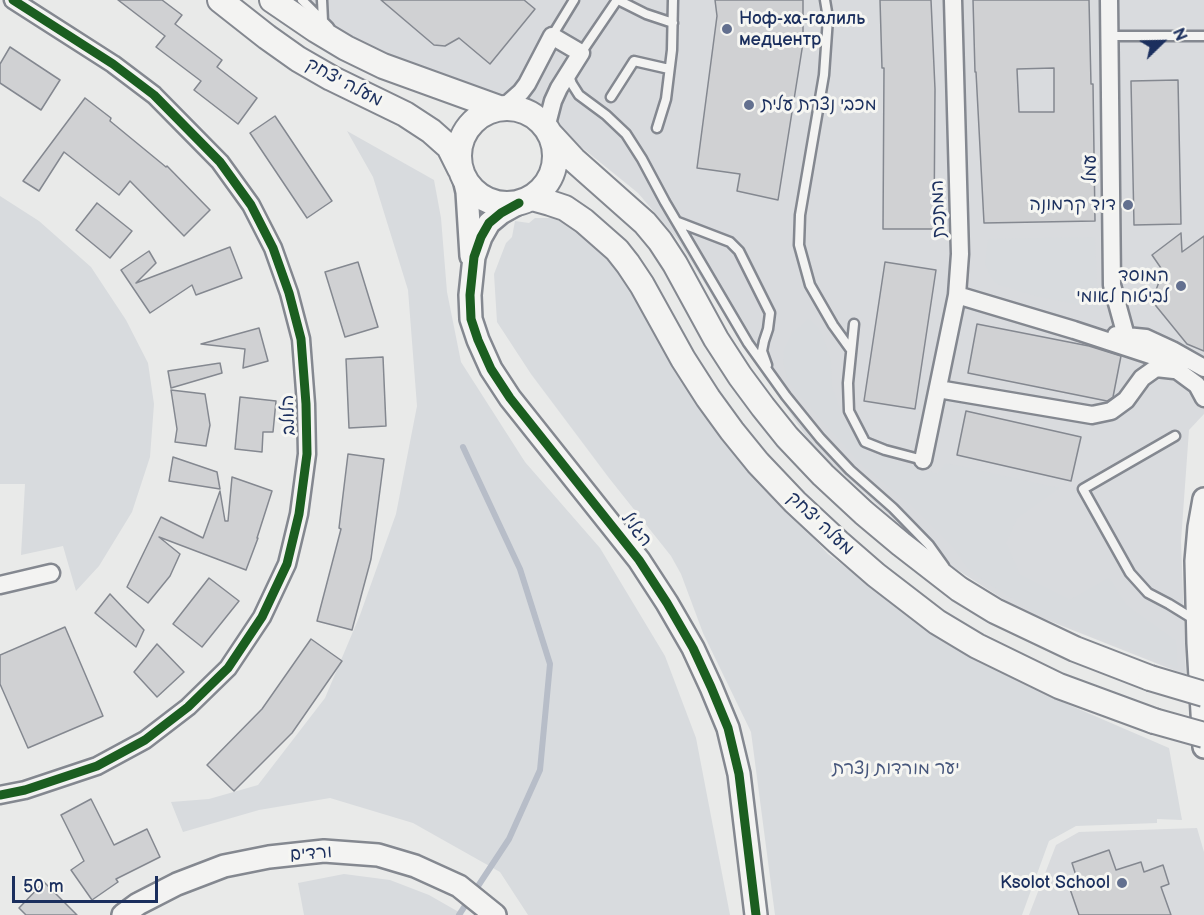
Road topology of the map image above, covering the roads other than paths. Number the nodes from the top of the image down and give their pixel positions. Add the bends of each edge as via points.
1 (13, 0) edge
2 (220, 0) edge
3 (272, 0) edge
4 (302, 0) edge
5 (321, 0) edge
6 (574, 0) edge
7 (617, 0) edge
8 (673, 0) edge
9 (825, 0) edge
10 (953, 0) edge
11 (1109, 0) edge
12 (323, 21) junction
13 (673, 23) junction
14 (552, 36) junction
15 (1108, 36) junction
16 (1204, 36) edge
17 (346, 48) junction
18 (581, 53) junction
19 (669, 69) junction
20 (568, 73) junction
21 (611, 96) dead end
22 (501, 108) junction
23 (657, 128) dead end
24 (548, 131) junction
25 (462, 175) junction
26 (525, 201) junction
27 (678, 222) junction
28 (472, 278) junction
29 (957, 295) junction
30 (854, 324) dead end
31 (1074, 330) junction
32 (1126, 336) junction
33 (851, 350) junction
34 (1204, 368) edge
35 (768, 371) junction
36 (1178, 371) junction
37 (938, 389) junction
38 (1204, 398) edge
39 (1175, 436) dead end
40 (923, 460) joint
41 (1204, 498) edge
42 (51, 573) dead end
43 (0, 585) edge
44 (959, 589) junction
45 (1201, 623) edge
46 (1204, 654) edge
47 (1202, 688) edge
48 (1204, 735) edge
49 (1204, 747) edge
50 (0, 795) edge
51 (123, 915) edge
52 (495, 915) edge
53 (756, 915) edge

1 - 50 street, הלולב via 114,64 154,95 220,162 251,205 273,248 301,339 307,454 287,564 262,617 228,668 188,708 145,740 96,766
2 - 25 main road, מעלה יצחק via 298,59 431,131 449,147
3 - 17 main road, מעלה יצחק
4 - 12 lane
5 - 12 lane
6 - 14 lane
7 - 13 lane
7 - 18 lane
8 - 13 lane
9 - 33 lane via 828,18 824,75 800,216 799,245 810,285
10 - 29 street, המתכת via 960,254
11 - 15 street, עמל
12 - 17 lane
13 - 19 lane
14 - 18 street
14 - 22 street via 527,84
15 - 16 lane
15 - 32 street, עמל via 1112,285
17 - 22 main road, מעלה יצחק via 383,66
18 - 20 street
19 - 21 lane via 634,61
19 - 23 lane via 666,99
20 - 24 street via 553,101
20 - 27 lane via 579,95 626,134
22 - 24 main road via 526,112
22 - 25 main road via 486,112 467,128 458,155
24 - 26 main road via 555,151 554,167 540,192
24 - 44 main road via 660,241 716,339 787,437 864,513
25 - 26 main road via 473,191 488,201 502,205
25 - 28 street, הגליל via 467,192
26 - 28 street, הגליל via 489,223 474,257
26 - 48 main road, מעלה יצחק, bridge via 550,202 565,208 616,250 642,285 683,359 732,431 795,502 876,575 977,646 1059,686
27 - 35 lane
27 - 35 lane via 730,242 739,251 770,313 762,351
28 - 53 street, הגליל via 471,319 491,369 639,560 693,648 711,687 728,728 739,774
29 - 31 street
29 - 37 street, המתכת
30 - 33 lane
31 - 32 street
31 - 36 street via 1153,356
32 - 34 street via 1146,338
33 - 40 lane via 849,411 865,442
35 - 44 lane via 820,438 929,545
36 - 37 street via 1155,368 1126,400 1111,411 1092,415
36 - 38 street via 1197,385
37 - 40 street, המתכת
39 - 45 lane via 1083,489 1130,573 1142,587
41 - 45 street via 1196,561
42 - 43 street
44 - 47 main road, bridge via 995,611 1075,649 1150,678
45 - 47 street
46 - 47 street
47 - 49 street
51 - 52 street, ורדים via 177,884 224,866 324,851 378,855 415,866 459,886

